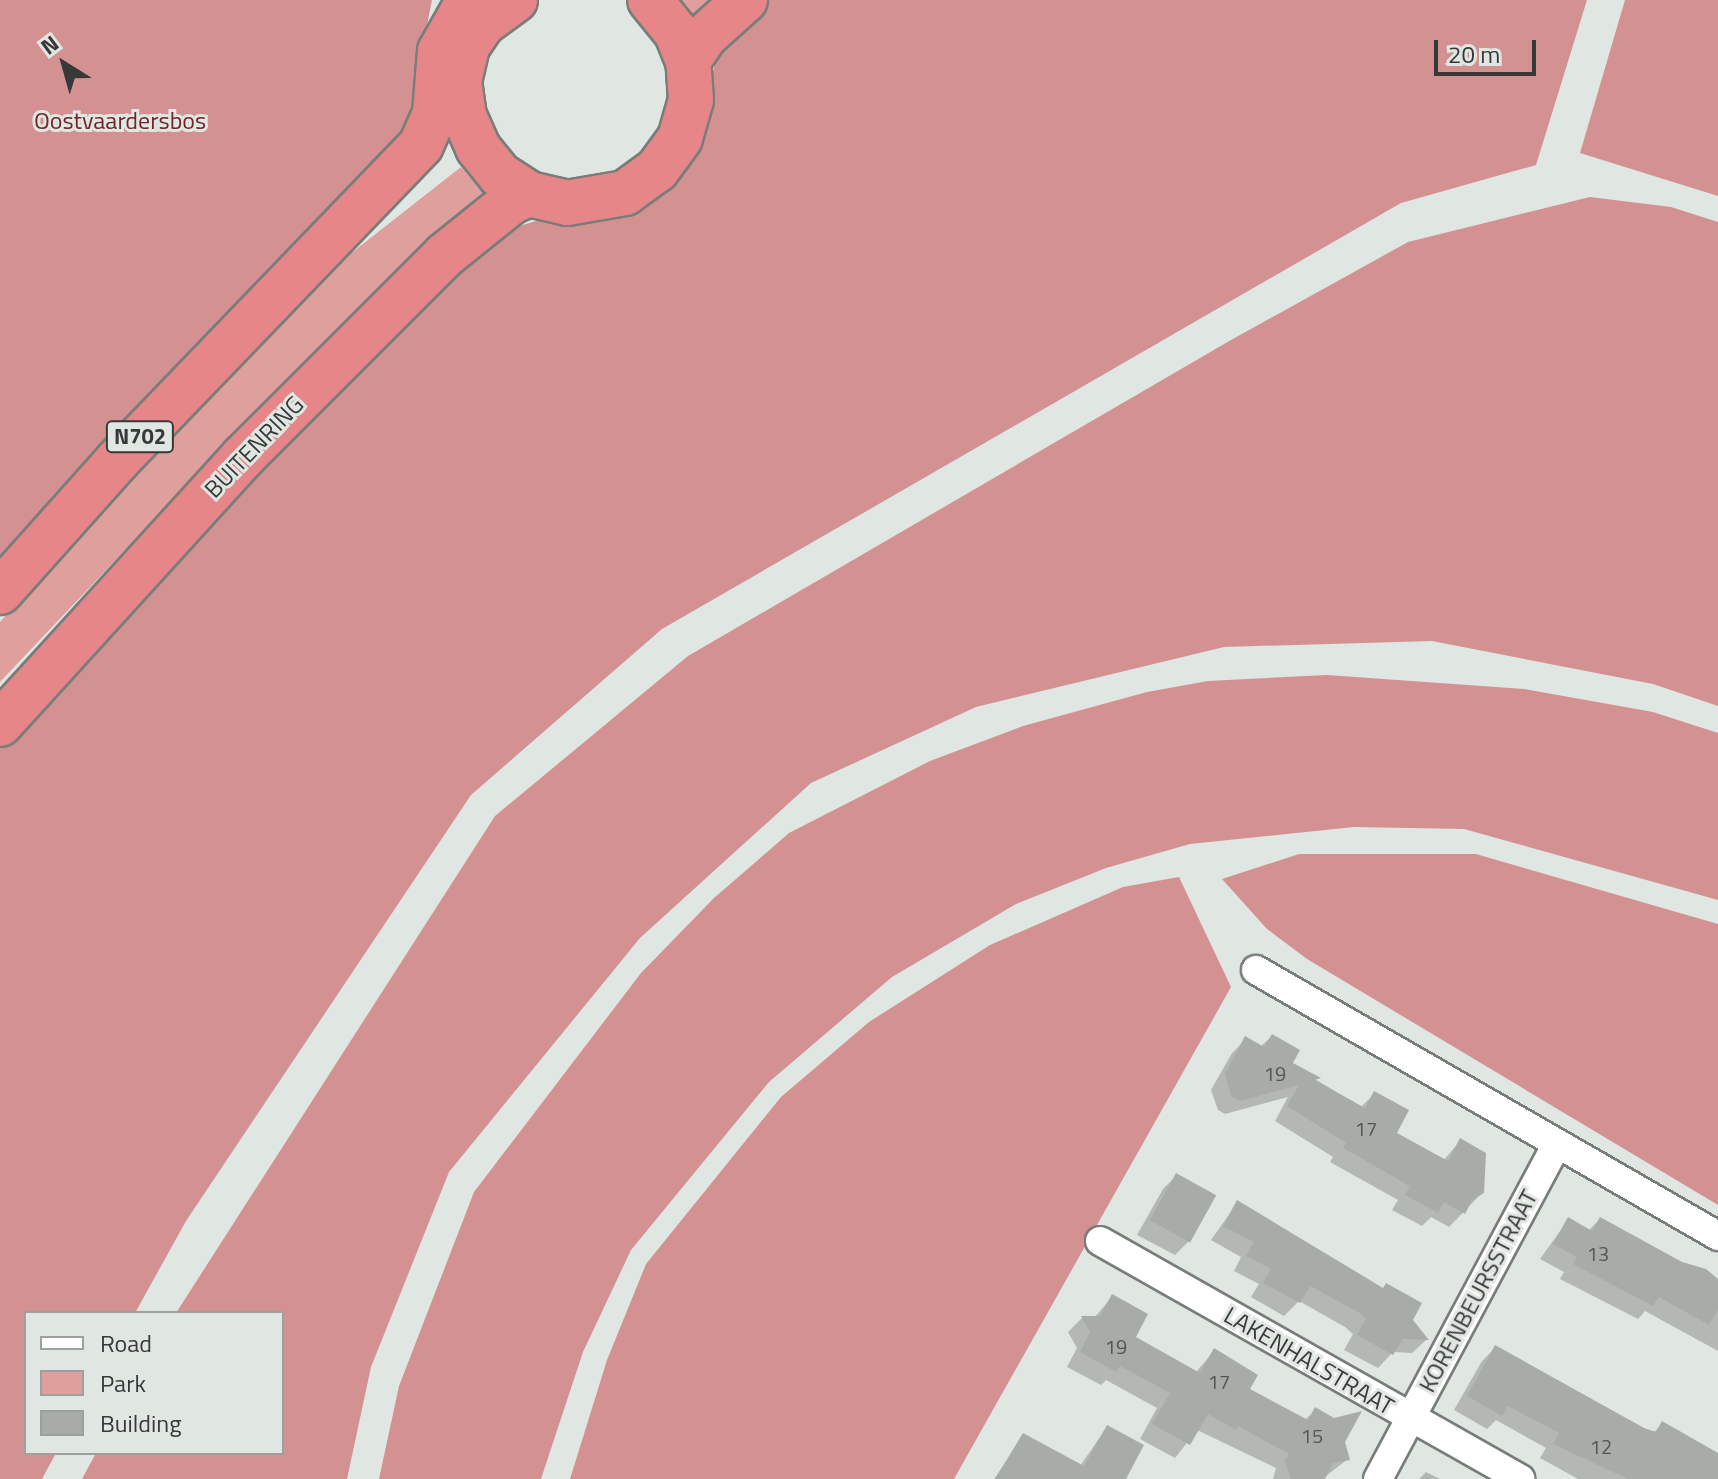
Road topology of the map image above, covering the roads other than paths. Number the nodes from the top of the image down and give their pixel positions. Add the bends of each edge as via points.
1 (515, 0) edge
2 (650, 0) edge
3 (745, 0) edge
4 (468, 10) edge
5 (688, 61) junction
6 (451, 103) junction
7 (529, 194) junction
8 (0, 592) edge
9 (0, 724) edge
10 (1256, 970) dead end
11 (1556, 1145) junction
12 (1718, 1236) edge
13 (1100, 1241) dead end
14 (1410, 1419) junction
15 (1378, 1479) edge
16 (1520, 1479) edge

1 - 4 highway, N702 via 496,11
2 - 5 highway via 676,32
3 - 5 highway via 705,36
4 - 6 highway, N702 via 440,51
5 - 7 highway via 687,120 657,170 625,193 587,203
6 - 7 highway via 488,162
6 - 8 highway, N702 via 439,156 373,218 286,286
7 - 9 highway, BUITENRING via 511,202 445,255 254,446
10 - 11 street
11 - 12 street
11 - 14 street, KORENBEURSSTRAAT
13 - 14 street, LAKENHALSTRAAT
14 - 15 street, KORENBEURSSTRAAT
14 - 16 street, LAKENHALSTRAAT

